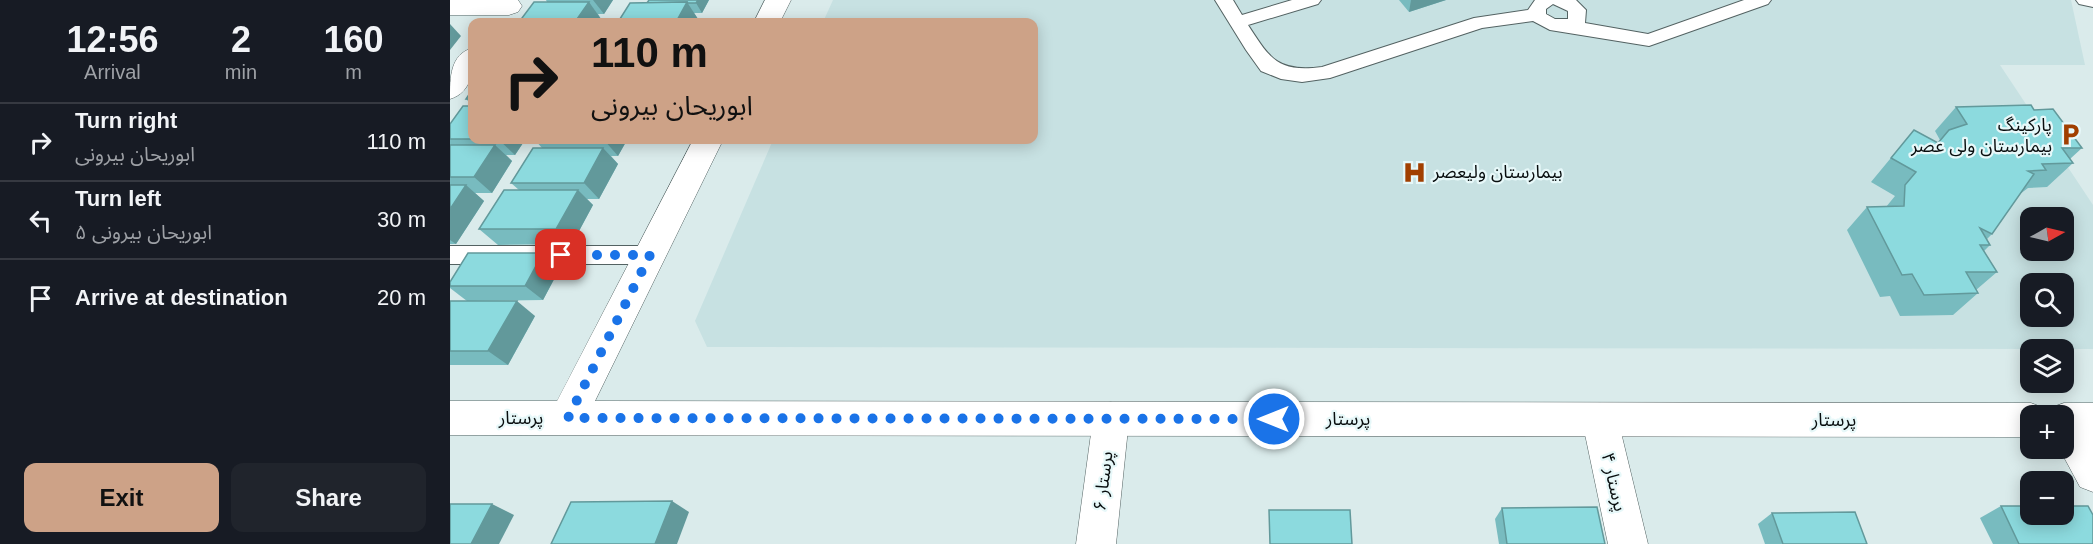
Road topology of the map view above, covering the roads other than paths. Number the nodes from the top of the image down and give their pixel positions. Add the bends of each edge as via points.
1 (778, 0) edge
2 (1224, 0) edge
3 (1312, 0) edge
4 (1558, 0) edge
5 (1762, 0) edge
6 (2085, 0) edge
7 (2093, 2) edge
8 (455, 4) edge
9 (1545, 4) edge
10 (506, 10) edge
11 (768, 18) edge
12 (1238, 22) junction
13 (1569, 26) junction
14 (468, 63) edge
15 (450, 88) edge
16 (706, 144) edge
17 (450, 255) edge
18 (650, 255) junction
19 (450, 418) edge
20 (568, 418) junction
21 (1111, 419) junction
22 (1600, 420) junction
23 (2020, 420) edge
24 (2093, 420) edge
25 (2074, 421) edge
26 (2074, 439) edge
27 (2093, 474) edge
28 (1096, 544) edge
29 (1628, 544) edge

1 - 11 street
2 - 12 lane
3 - 12 lane
4 - 13 lane via 1578,11 1576,22
5 - 13 lane via 1649,40
6 - 7 lane
8 - 10 street
9 - 12 lane via 1303,76 1267,66
9 - 13 lane via 1551,25
14 - 15 street
16 - 18 street
17 - 18 lane
18 - 20 street
19 - 20 street, پرستار
20 - 21 street, پرستار
21 - 22 street, پرستار
21 - 28 street, پرستار ۶
22 - 23 street, پرستار
22 - 29 street, پرستار ۴
24 - 25 street
26 - 27 street

